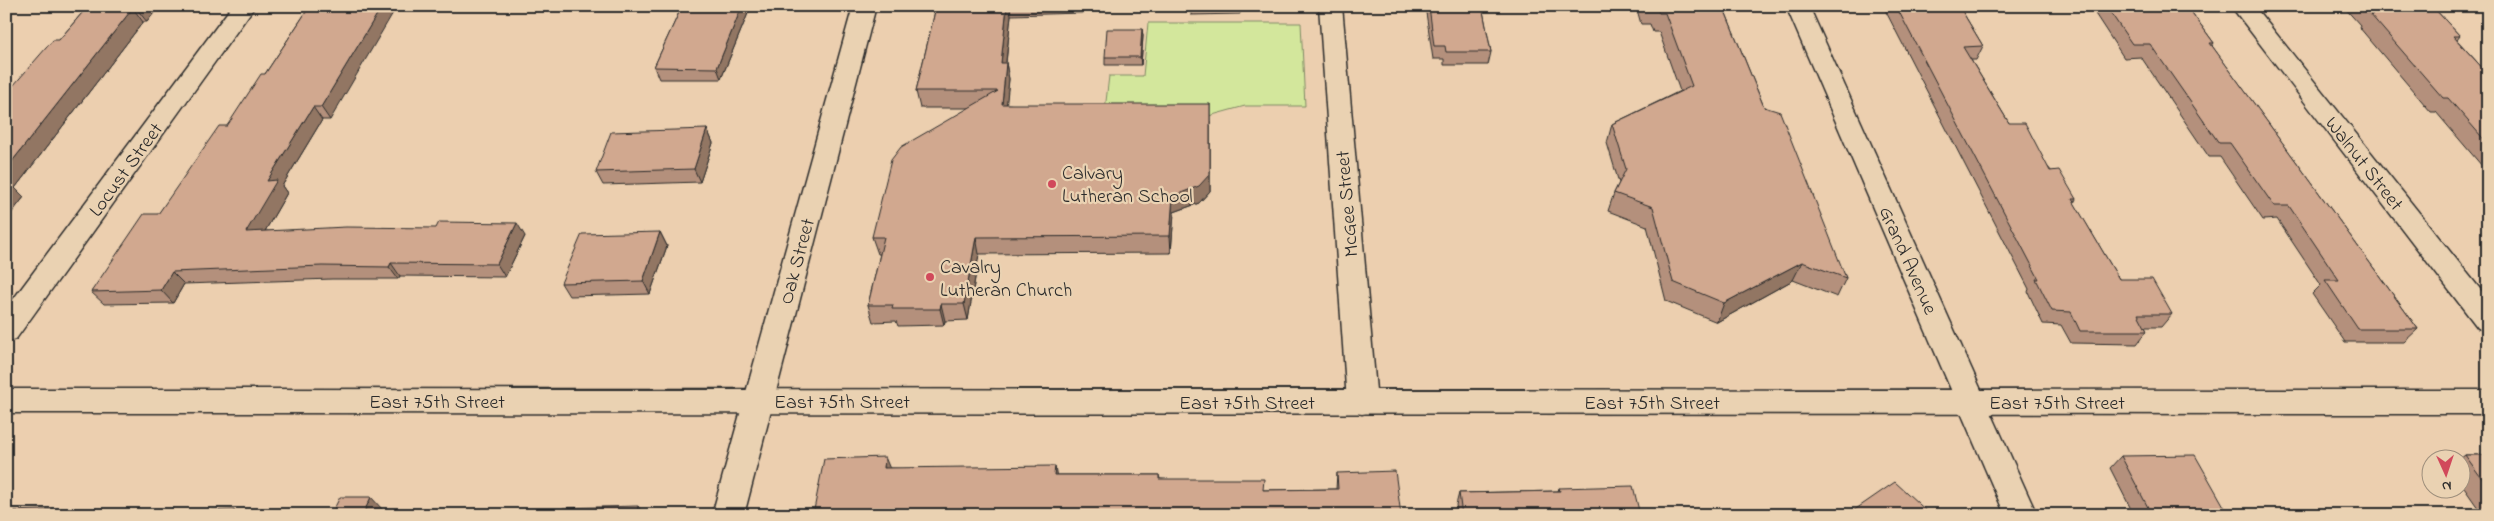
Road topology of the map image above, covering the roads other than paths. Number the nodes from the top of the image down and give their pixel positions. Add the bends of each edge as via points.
1 (244, 6) edge
2 (865, 6) edge
3 (1330, 6) edge
4 (1797, 6) edge
5 (2242, 6) edge
6 (2488, 320) edge
7 (6, 331) edge
8 (6, 401) edge
9 (758, 402) junction
10 (1362, 402) junction
11 (1972, 402) junction
12 (2488, 402) edge
13 (728, 515) edge
14 (2021, 515) edge

1 - 7 street, Locust Street
2 - 9 street, Oak Street
3 - 10 street, McGee Street
4 - 11 street, Grand Avenue
5 - 6 street, Walnut Street
8 - 9 street, East 75th Street
9 - 10 street, East 75th Street
9 - 13 street, Oak Street
10 - 11 street, East 75th Street
11 - 12 street, East 75th Street
11 - 14 street, Grand Avenue

